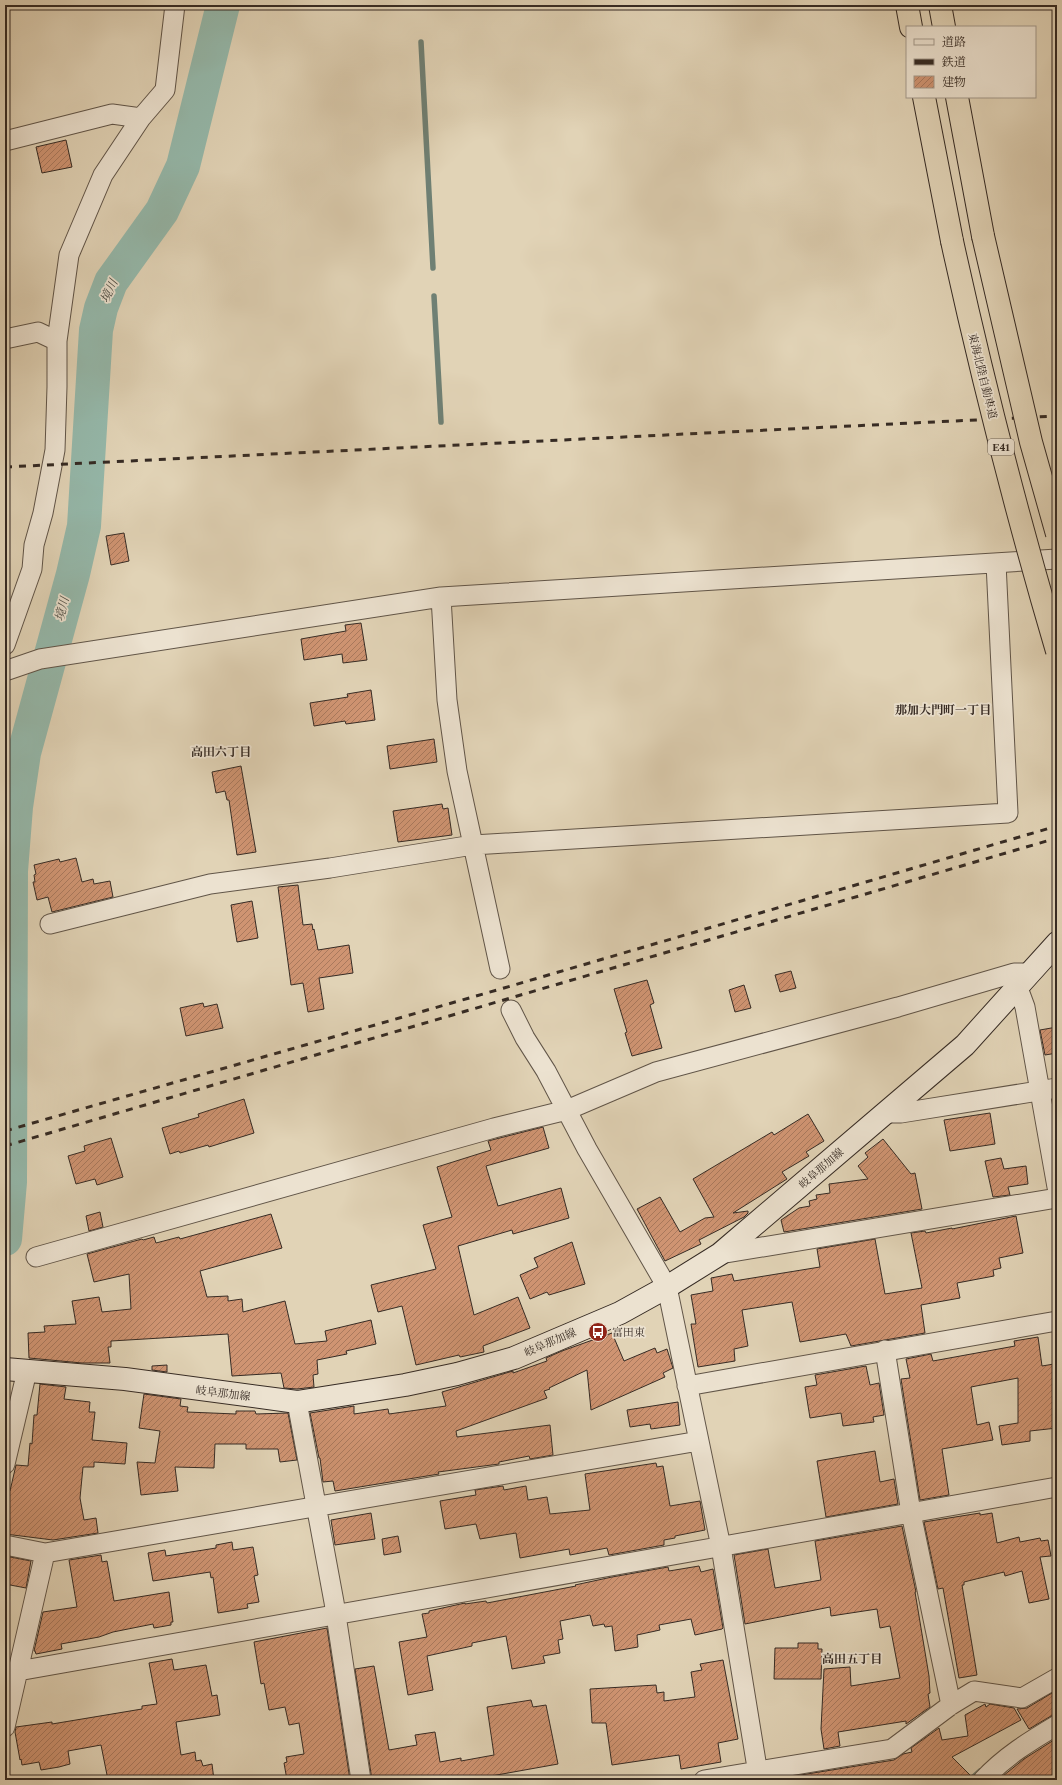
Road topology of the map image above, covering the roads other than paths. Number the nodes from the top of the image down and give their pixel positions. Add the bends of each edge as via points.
1 (175, 5) edge
2 (907, 5) edge
3 (940, 5) edge
4 (911, 26) edge
5 (944, 26) edge
6 (924, 98) edge
7 (957, 98) edge
8 (141, 118) junction
9 (5, 141) edge
10 (5, 339) edge
11 (57, 341) junction
12 (1057, 534) edge
13 (1057, 559) edge
14 (996, 563) junction
15 (441, 596) junction
16 (5, 645) edge
17 (1057, 651) edge
18 (8, 670) edge
19 (473, 845) junction
20 (50, 924) dead end
21 (1057, 943) edge
22 (500, 969) dead end
23 (1024, 981) junction
24 (511, 1010) dead end
25 (1048, 1089) edge
26 (567, 1110) junction
27 (885, 1113) junction
28 (1057, 1187) edge
29 (1057, 1198) edge
30 (720, 1254) junction
31 (36, 1257) dead end
32 (667, 1287) junction
33 (1057, 1321) edge
34 (886, 1350) junction
35 (16, 1370) edge
36 (687, 1386) junction
37 (297, 1402) junction
38 (699, 1442) junction
39 (5, 1464) edge
40 (1057, 1487) edge
41 (316, 1507) junction
42 (911, 1513) junction
43 (5, 1545) edge
44 (721, 1547) junction
45 (45, 1553) junction
46 (335, 1615) junction
47 (18, 1671) junction
48 (1057, 1678) edge
49 (952, 1705) junction
50 (1057, 1725) edge
51 (5, 1727) edge
52 (759, 1775) edge
53 (361, 1780) edge
54 (704, 1780) edge
55 (983, 1780) edge

1 - 8 street via 164,90
2 - 4 highway
3 - 5 highway
6 - 17 highway, 東海北陸自動車道 / E41, bridge via 970,322
7 - 12 highway, E41, bridge via 983,236 1031,442
8 - 9 street via 112,114
8 - 11 street via 103,175 68,255
10 - 11 street via 38,332
11 - 16 street via 55,450 43,514 34,545 32,569
13 - 14 street
14 - 15 street
14 - 19 street via 1008,813
15 - 18 street via 40,659
15 - 19 street via 447,700 457,771
19 - 20 street via 210,884
19 - 22 street
21 - 23 main road, 岐阜那加線
23 - 25 street via 1025,1007
23 - 26 street via 1014,973 656,1072
23 - 27 main road, 岐阜那加線 via 965,1045
24 - 26 street
25 - 27 street via 900,1113
25 - 28 street
26 - 31 street via 487,1130
26 - 32 street
27 - 30 main road, 岐阜那加線
29 - 30 street
30 - 32 main road, 岐阜那加線
32 - 36 street
32 - 37 main road, 岐阜那加線 via 620,1312 514,1358 405,1385
33 - 34 street
34 - 36 street
34 - 42 street
35 - 37 main road, 岐阜那加線 via 125,1380
35 - 39 street
36 - 38 street
37 - 41 street
38 - 41 street
38 - 44 street
40 - 42 street
41 - 45 street
41 - 46 street
42 - 44 street
42 - 49 street
43 - 45 street
44 - 46 street
44 - 52 street
45 - 47 street
46 - 47 street
46 - 53 street
47 - 51 street
48 - 49 street via 1022,1698 974,1691
49 - 52 street via 892,1749
50 - 55 street via 998,1764
52 - 54 street

